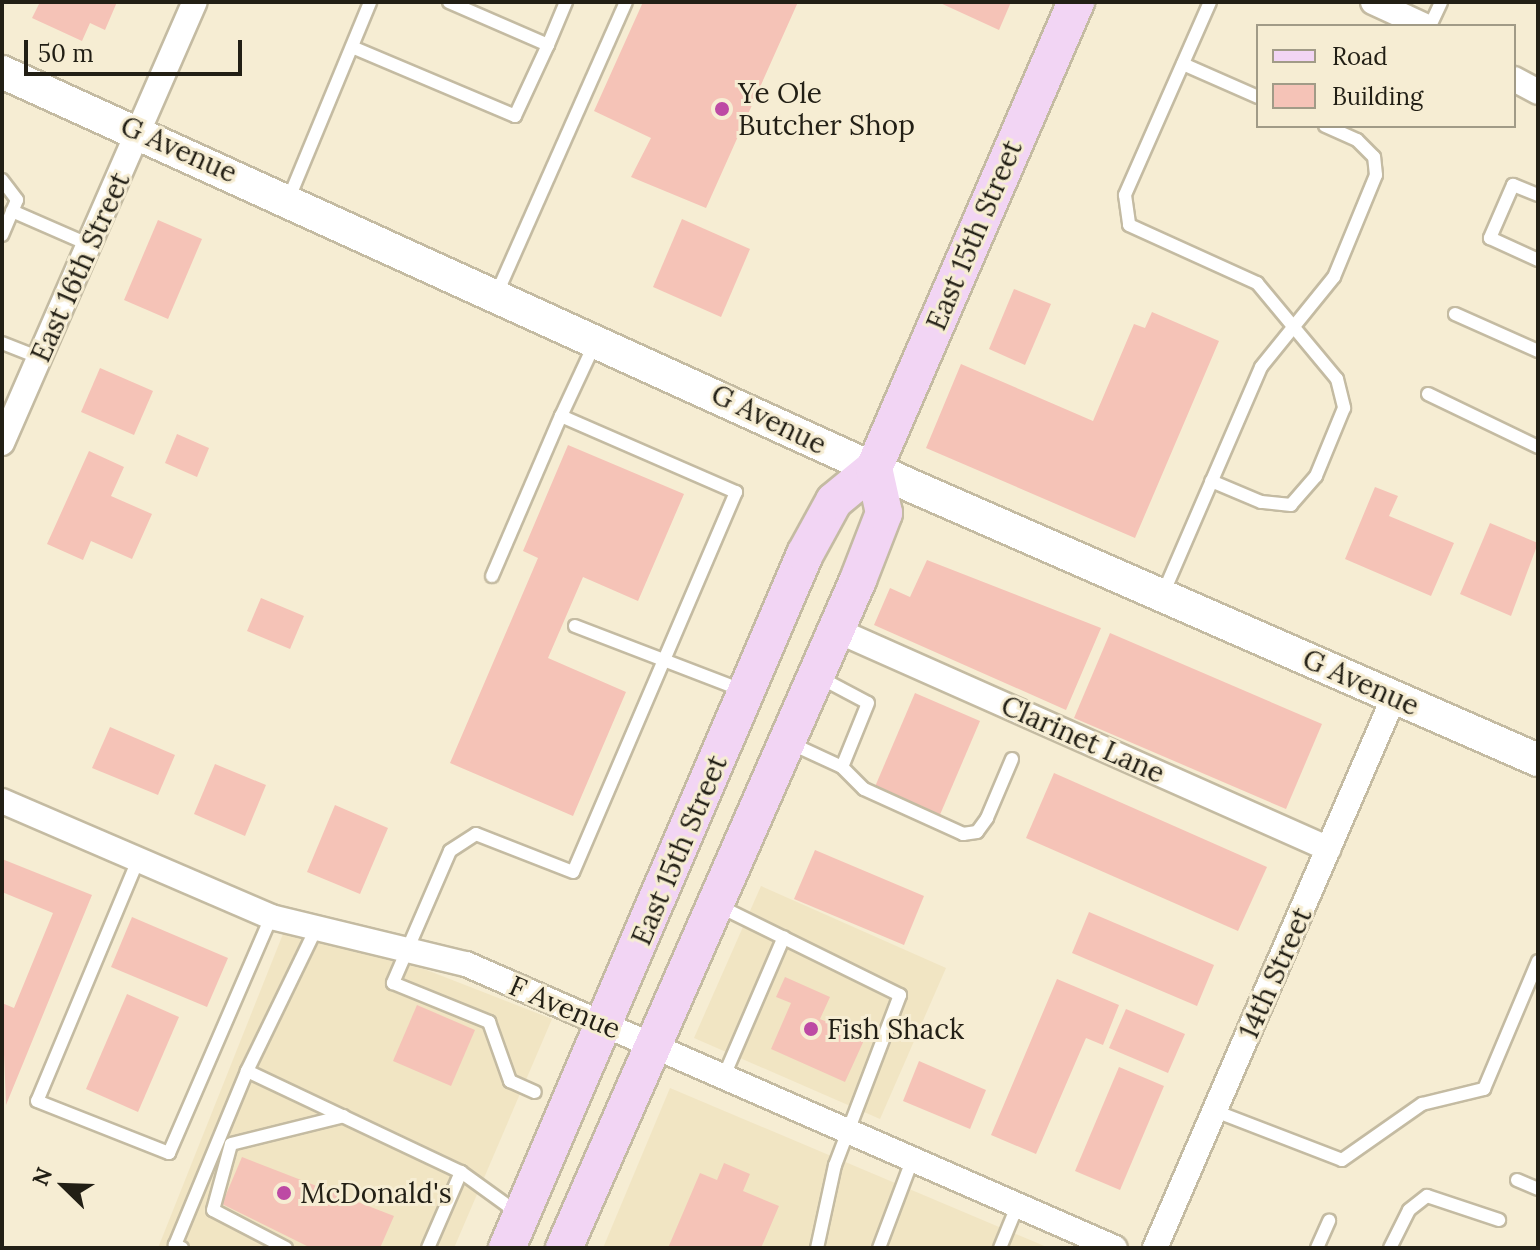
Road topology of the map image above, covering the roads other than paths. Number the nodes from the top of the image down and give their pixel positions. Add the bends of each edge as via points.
1 (195, 2) edge
2 (370, 2) edge
3 (449, 2) edge
4 (566, 2) edge
5 (626, 2) edge
6 (1076, 2) edge
7 (1210, 2) edge
8 (1373, 2) edge
9 (1441, 2) edge
10 (464, 5) edge
11 (1422, 24) edge
12 (1428, 24) edge
13 (548, 45) junction
14 (352, 47) junction
15 (1183, 64) junction
16 (2, 72) edge
17 (1516, 80) edge
18 (1538, 92) edge
19 (1256, 96) edge
20 (1330, 128) edge
21 (140, 131) junction
22 (2, 180) edge
23 (1538, 195) edge
24 (289, 198) junction
25 (12, 211) junction
26 (2, 235) edge
27 (90, 245) junction
28 (1538, 260) edge
29 (497, 293) junction
30 (1455, 314) dead end
31 (1295, 325) junction
32 (597, 337) junction
33 (2, 343) edge
34 (1538, 351) edge
35 (40, 358) junction
36 (1428, 394) dead end
37 (561, 416) junction
38 (2, 443) edge
39 (1538, 447) edge
40 (874, 468) junction
41 (1211, 481) junction
42 (492, 576) dead end
43 (1162, 596) junction
44 (575, 626) dead end
45 (836, 630) junction
46 (663, 662) junction
47 (816, 675) junction
48 (747, 692) junction
49 (1394, 697) junction
50 (787, 742) junction
51 (1012, 759) dead end
52 (1538, 760) edge
53 (842, 767) junction
54 (2, 801) edge
55 (1329, 849) junction
56 (138, 860) junction
57 (715, 905) junction
58 (271, 917) junction
59 (316, 929) junction
60 (784, 937) junction
61 (407, 950) junction
62 (1538, 961) edge
63 (604, 1024) junction
64 (653, 1045) junction
65 (247, 1071) junction
66 (724, 1076) junction
67 (535, 1092) dead end
68 (1215, 1111) junction
69 (344, 1116) junction
70 (850, 1131) junction
71 (913, 1158) junction
72 (461, 1172) junction
73 (1517, 1180) dead end
74 (1538, 1189) edge
75 (1018, 1204) junction
76 (1499, 1220) dead end
77 (1329, 1221) dead end
78 (514, 1232) edge
79 (182, 1248) edge
80 (286, 1248) edge
81 (428, 1248) edge
82 (540, 1248) edge
83 (564, 1248) edge
84 (817, 1248) edge
85 (879, 1248) edge
86 (1000, 1248) edge
87 (1115, 1248) edge
88 (1155, 1248) edge
89 (1317, 1248) edge
90 (1390, 1248) edge

1 - 21 street, East 16th Street
2 - 14 lane
3 - 10 lane
4 - 13 lane
5 - 29 lane
6 - 40 main road, East 15th Street
7 - 15 lane
8 - 11 street
9 - 12 lane
10 - 13 lane
13 - 14 lane via 515,116
14 - 24 lane
15 - 19 lane
15 - 31 lane via 1125,195 1129,225 1257,283
16 - 21 street, G Avenue
17 - 18 street
20 - 31 lane via 1357,140 1374,157 1376,175 1334,277
21 - 24 street, G Avenue
21 - 27 street, East 16th Street
22 - 25 lane via 17,200
23 - 28 lane via 1513,185 1490,238
24 - 29 street, G Avenue
25 - 26 lane
25 - 27 lane
27 - 35 street, East 16th Street
29 - 32 street, G Avenue
30 - 34 lane
31 - 41 lane via 1261,367
31 - 41 lane via 1337,379 1344,408 1316,476 1291,505 1261,502
32 - 37 lane
32 - 40 street, G Avenue
33 - 35 lane
35 - 38 street, East 16th Street
36 - 39 lane
37 - 42 lane
37 - 46 lane via 736,492
40 - 43 street, G Avenue
40 - 45 main road, East 15th Street via 884,513
40 - 48 main road, East 15th Street via 834,501
41 - 43 lane
43 - 49 street, G Avenue
44 - 46 lane
45 - 47 main road, East 15th Street
45 - 55 street, Clarinet Lane
46 - 48 lane
46 - 61 lane via 573,872 476,834 450,851
47 - 50 main road, East 15th Street
47 - 53 lane via 868,703
48 - 63 main road, East 15th Street
49 - 52 street, G Avenue
49 - 55 street, 14th Street
50 - 53 lane
50 - 57 main road, East 15th Street
51 - 53 lane via 987,818 977,832 963,834 864,789
54 - 56 street, F Avenue
55 - 68 street, 14th Street
56 - 58 street, F Avenue
56 - 58 lane via 37,1101 169,1153
57 - 60 lane
57 - 64 main road, East 15th Street
58 - 59 street, F Avenue
59 - 61 street, F Avenue
59 - 65 lane
60 - 66 lane
60 - 70 lane via 900,995
61 - 63 street, F Avenue via 466,964
61 - 67 lane via 393,983 489,1022 510,1081
62 - 68 lane via 1484,1089 1422,1104 1342,1160
63 - 64 street, F Avenue
63 - 78 main road, East 15th Street
64 - 66 street, F Avenue
64 - 83 main road, East 15th Street
65 - 69 lane
65 - 79 lane via 175,1245
66 - 70 street, F Avenue
68 - 88 street, 14th Street
69 - 72 lane
69 - 80 lane via 231,1144 213,1210
70 - 71 street, F Avenue
70 - 84 lane
71 - 75 street, F Avenue
71 - 85 lane
72 - 78 lane
72 - 81 lane
73 - 74 lane
75 - 86 lane
75 - 87 street, F Avenue
76 - 90 lane via 1427,1196 1409,1210
77 - 89 lane
78 - 82 main road

